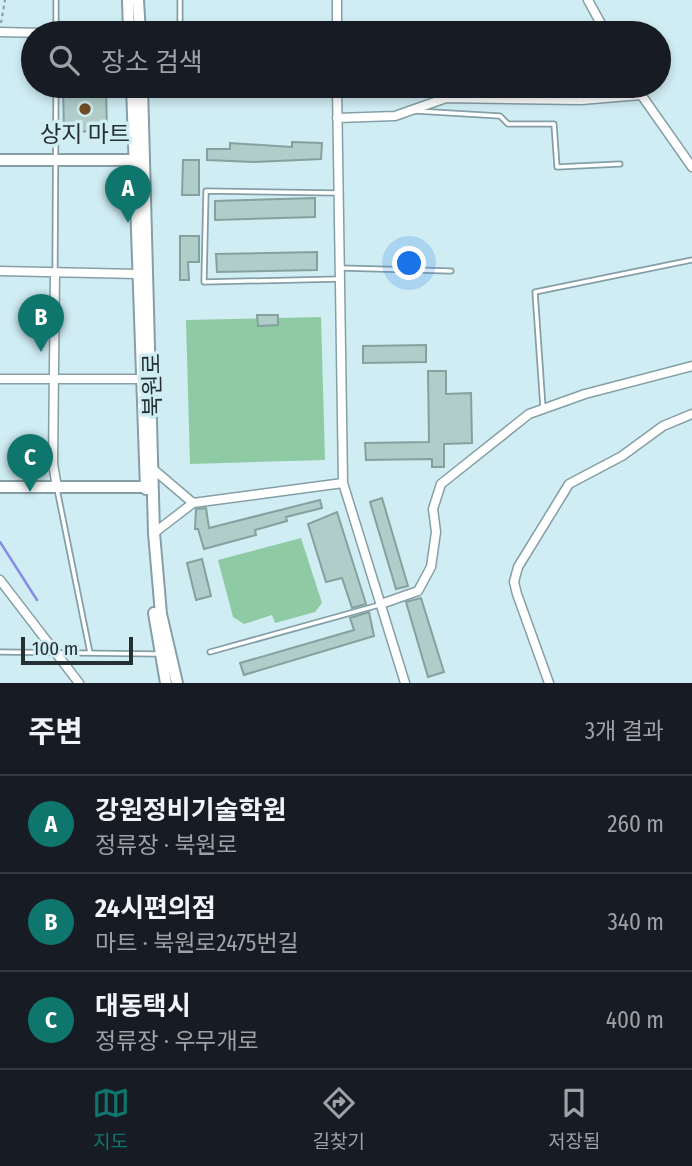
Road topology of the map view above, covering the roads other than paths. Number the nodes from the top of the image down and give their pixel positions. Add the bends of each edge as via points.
1 (56, 0) edge
2 (128, 0) edge
3 (138, 0) edge
4 (180, 0) edge
5 (338, 0) edge
6 (588, 0) edge
7 (56, 21) edge
8 (129, 21) edge
9 (139, 21) edge
10 (180, 21) edge
11 (337, 21) edge
12 (599, 21) edge
13 (0, 30) edge
14 (21, 31) edge
15 (56, 98) edge
16 (133, 98) edge
17 (142, 98) edge
18 (337, 98) edge
19 (446, 98) edge
20 (446, 98) edge
21 (605, 98) edge
22 (643, 98) edge
23 (410, 111) junction
24 (337, 118) junction
25 (0, 159) edge
26 (57, 160) junction
27 (141, 160) junction
28 (620, 164) dead end
29 (692, 167) edge
30 (336, 193) junction
31 (692, 260) edge
32 (338, 267) junction
33 (0, 271) edge
34 (451, 271) dead end
35 (55, 272) junction
36 (138, 274) junction
37 (339, 279) junction
38 (692, 366) edge
39 (0, 379) edge
40 (55, 379) junction
41 (142, 379) junction
42 (543, 408) junction
43 (692, 414) edge
44 (153, 468) junction
45 (342, 483) junction
46 (0, 487) edge
47 (57, 487) junction
48 (150, 487) junction
49 (193, 503) junction
50 (154, 533) junction
51 (0, 580) edge
52 (381, 604) junction
53 (0, 652) edge
54 (54, 652) junction
55 (210, 652) dead end
56 (90, 653) junction
57 (160, 654) junction
58 (79, 683) edge
59 (166, 683) edge
60 (177, 683) edge
61 (405, 683) edge
62 (549, 683) edge

1 - 7 lane
2 - 8 street
3 - 9 street
4 - 10 lane
5 - 11 street
6 - 12 street
13 - 14 street
15 - 26 lane
16 - 27 street, 북원로
17 - 27 street, 북원로
18 - 24 street
19 - 21 street
20 - 23 street
22 - 29 street
23 - 24 street via 395,116
23 - 28 lane via 500,116 508,124 554,124 557,167
24 - 30 street
25 - 26 street
26 - 27 street
26 - 35 lane
27 - 36 street, 북원로
27 - 44 street, 북원로
30 - 32 street
30 - 37 lane via 206,191 204,282
31 - 42 lane via 535,292
32 - 34 lane
32 - 37 street
33 - 35 street
35 - 36 street
35 - 40 street
36 - 41 street, 북원로
37 - 45 street
38 - 42 street
39 - 40 street
40 - 41 street
40 - 47 street via 53,464
41 - 48 street, 북원로
42 - 52 street via 529,414 441,484 433,509 434,550 425,579 418,591
43 - 62 street via 663,426 622,456 569,484 518,567 517,594
44 - 48 street, 북원로
44 - 49 street
45 - 49 street
45 - 52 street
46 - 47 street
47 - 48 street
47 - 56 lane
48 - 50 street, 북원로
48 - 57 street, 북원로 via 152,597
49 - 50 street
50 - 60 street, 북원로 via 161,614
51 - 54 street
52 - 55 lane
52 - 61 street
53 - 54 lane
54 - 56 lane
54 - 58 street
56 - 57 lane
57 - 59 street, 북원로

